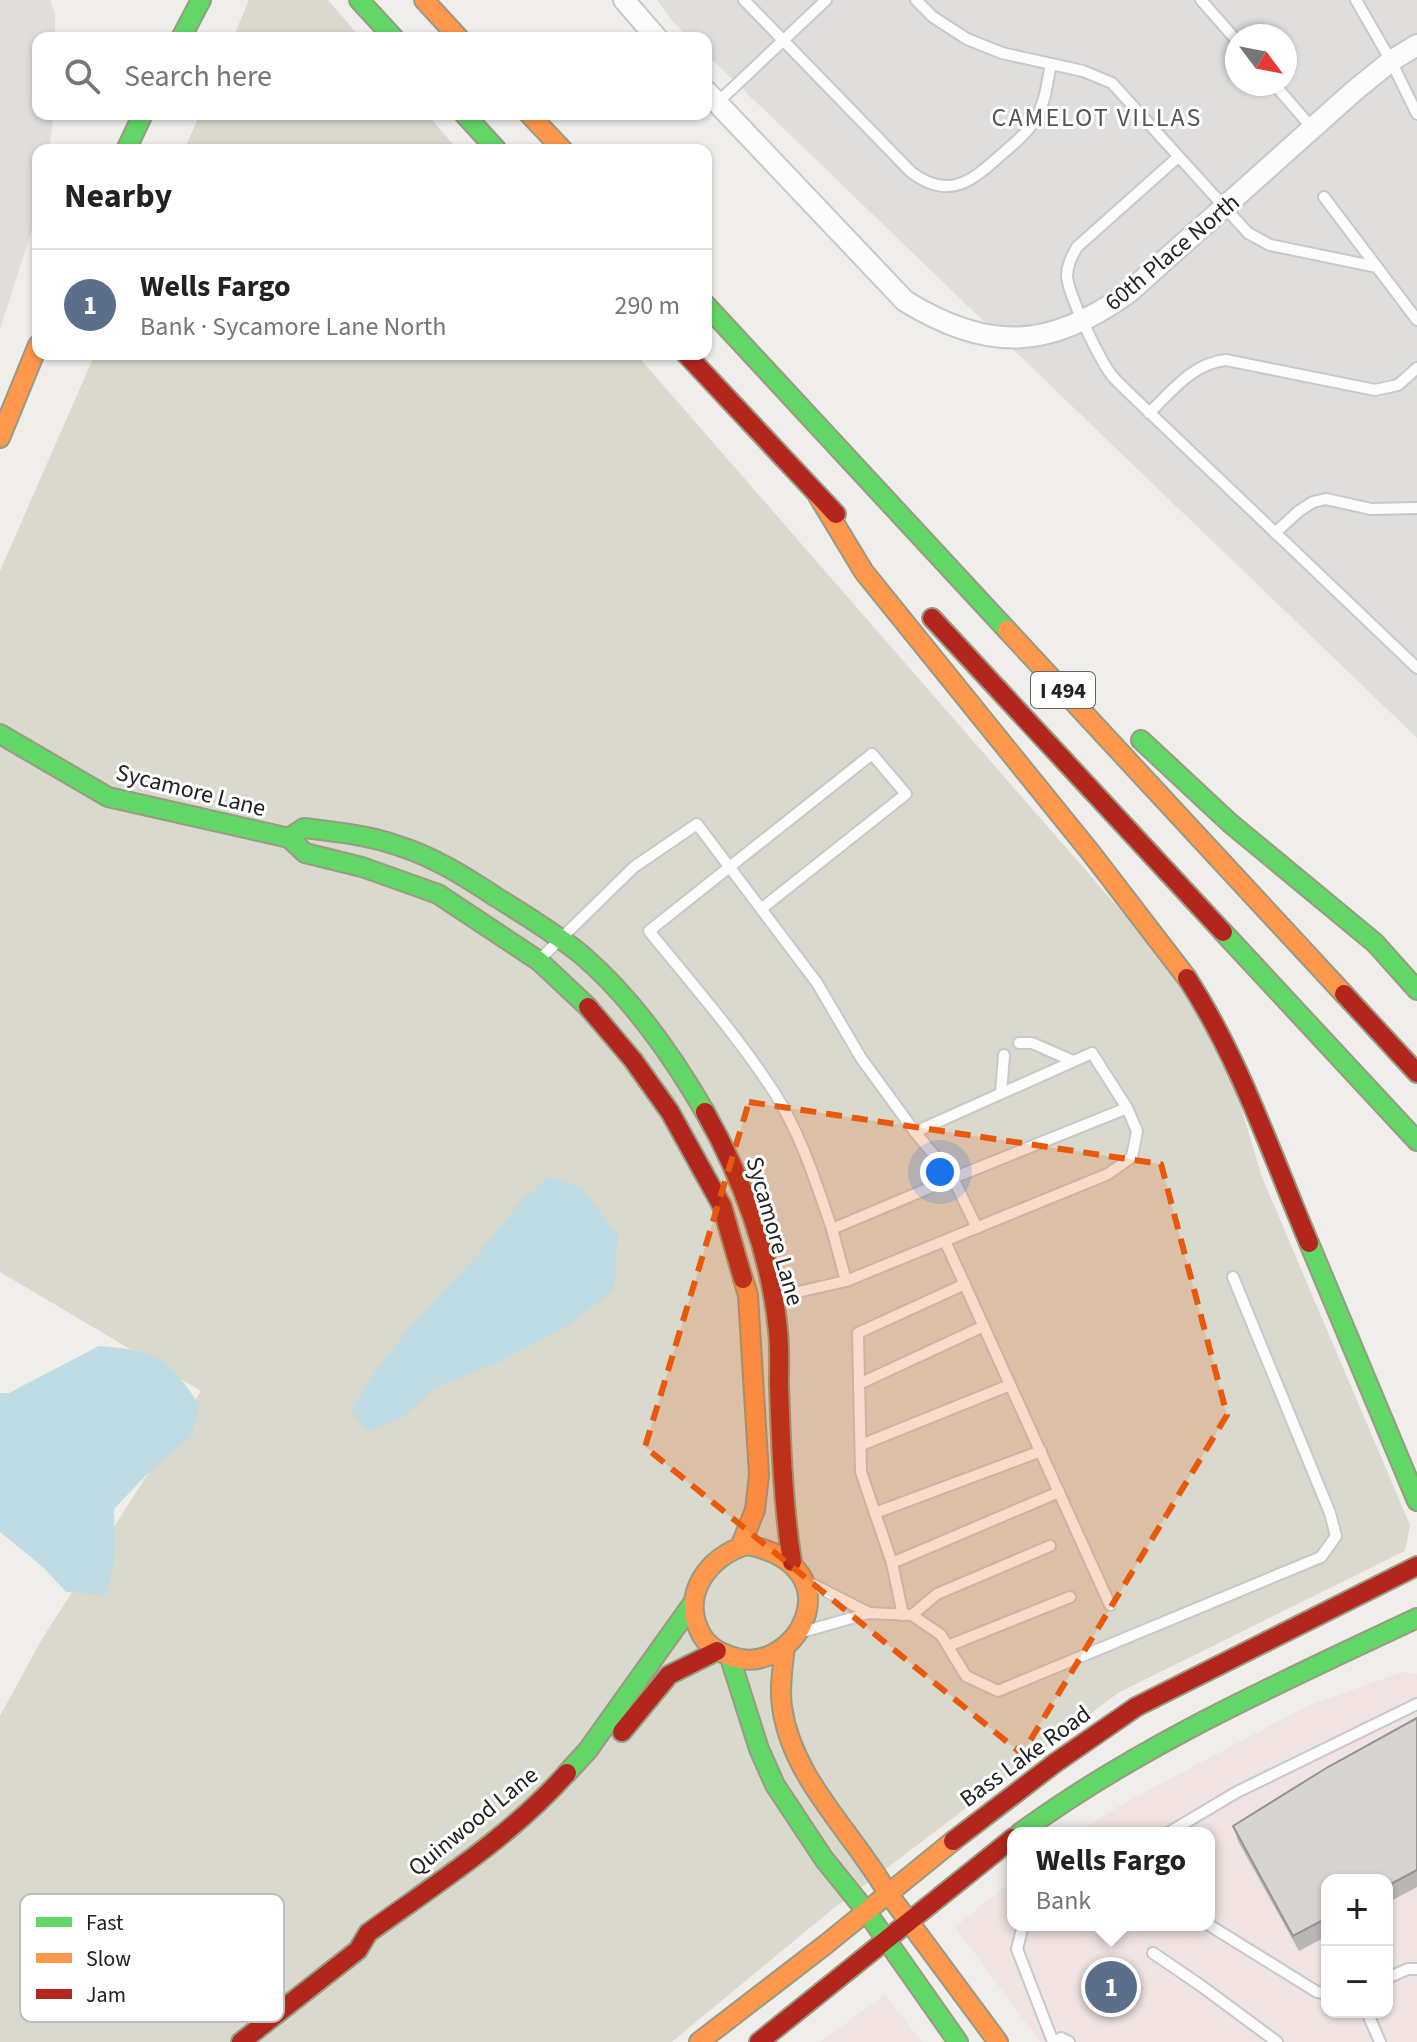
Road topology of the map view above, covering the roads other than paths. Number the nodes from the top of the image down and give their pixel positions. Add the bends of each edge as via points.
1 (201, 0) edge
2 (359, 0) edge
3 (424, 0) edge
4 (624, 0) edge
5 (744, 0) edge
6 (826, 0) edge
7 (916, 0) edge
8 (1201, 0) edge
9 (1356, 0) edge
10 (1225, 27) edge
11 (184, 32) edge
12 (388, 32) edge
13 (453, 32) edge
14 (652, 32) edge
15 (783, 40) junction
16 (1417, 45) edge
17 (1391, 61) junction
18 (1051, 64) junction
19 (1284, 96) edge
20 (712, 97) edge
21 (1417, 114) edge
22 (140, 120) edge
23 (470, 120) edge
24 (535, 120) edge
25 (1313, 129) junction
26 (129, 144) edge
27 (492, 144) edge
28 (557, 144) edge
29 (1178, 157) junction
30 (1324, 197) dead end
31 (1225, 207) junction
32 (1377, 267) junction
33 (712, 311) edge
34 (1417, 320) edge
35 (1084, 321) junction
36 (32, 360) edge
37 (692, 360) edge
38 (1417, 368) edge
39 (1149, 413) junction
40 (0, 438) edge
41 (864, 474) junction
42 (818, 496) junction
43 (1417, 508) edge
44 (1275, 533) junction
45 (883, 566) dead end
46 (915, 600) dead end
47 (1417, 668) edge
48 (1086, 689) dead end
49 (1130, 731) dead end
50 (0, 734) edge
51 (289, 838) junction
52 (730, 868) junction
53 (761, 909) junction
54 (561, 939) junction
55 (1375, 943) junction
56 (539, 961) junction
57 (1417, 968) edge
58 (1417, 990) edge
59 (1019, 1043) dead end
60 (1004, 1055) dead end
61 (1073, 1061) junction
62 (1417, 1073) edge
63 (1001, 1093) junction
64 (1127, 1108) junction
65 (915, 1132) junction
66 (1417, 1141) edge
67 (953, 1178) junction
68 (977, 1228) junction
69 (832, 1229) junction
70 (945, 1241) junction
71 (1233, 1277) dead end
72 (846, 1281) junction
73 (965, 1284) junction
74 (771, 1298) junction
75 (748, 1302) junction
76 (984, 1326) junction
77 (859, 1384) junction
78 (1010, 1385) junction
79 (861, 1445) junction
80 (1041, 1451) junction
81 (1059, 1492) junction
82 (1417, 1501) edge
83 (875, 1513) junction
84 (1050, 1546) dead end
85 (740, 1547) junction
86 (792, 1562) junction
87 (892, 1563) junction
88 (1417, 1566) edge
89 (804, 1580) junction
90 (1070, 1597) dead end
91 (693, 1603) junction
92 (1110, 1605) dead end
93 (869, 1613) junction
94 (908, 1615) junction
95 (1417, 1618) edge
96 (791, 1640) junction
97 (948, 1646) junction
98 (724, 1655) junction
99 (1417, 1704) edge
100 (544, 1808) junction
101 (1029, 1827) edge
102 (1178, 1827) edge
103 (1007, 1843) edge
104 (887, 1892) junction
105 (866, 1911) junction
106 (909, 1921) junction
107 (1215, 1929) edge
108 (1022, 1931) edge
109 (886, 1939) junction
110 (1153, 1953) dead end
111 (1417, 1969) edge
112 (1393, 1975) edge
113 (1321, 1992) edge
114 (284, 2008) edge
115 (1370, 2018) edge
116 (266, 2022) edge
117 (241, 2042) edge
118 (699, 2042) edge
119 (759, 2042) edge
120 (958, 2042) edge
121 (998, 2042) edge
122 (1053, 2042) edge
123 (1069, 2042) edge
124 (1277, 2042) edge
125 (1380, 2042) edge

1 - 11 main road
2 - 12 main road
3 - 13 main road
4 - 14 street
5 - 15 lane
6 - 15 lane
7 - 18 lane via 967,39
8 - 10 lane
9 - 17 lane
15 - 18 lane via 911,172 938,186 966,183 1026,132 1043,101
15 - 20 lane
16 - 17 street, 60th Place North
17 - 21 lane
17 - 25 street, 60th Place North
18 - 29 lane via 1112,83
19 - 25 lane
20 - 35 street, 60th Place North via 891,288 934,319 965,332 1014,338
22 - 26 main road
23 - 27 main road
24 - 28 main road
25 - 31 street, 60th Place North
29 - 31 lane
29 - 35 lane via 1070,259 1069,288
30 - 32 lane
31 - 32 lane via 1248,233 1270,245
31 - 35 street, 60th Place North via 1128,293
32 - 34 lane
33 - 41 main road, I 494
35 - 39 lane via 1111,375
36 - 40 main road
37 - 42 main road
38 - 39 lane via 1398,385 1375,390 1211,361
39 - 44 lane
41 - 48 main road
41 - 62 main road, I 494
42 - 45 main road
42 - 82 main road via 864,572 1157,936 1207,1009 1245,1083
43 - 44 lane via 1371,509 1326,499 1299,511
44 - 47 lane
46 - 66 main road, I 494
49 - 55 main road via 1230,823
50 - 51 main road, Sycamore Lane via 108,797
51 - 54 main road, Sycamore Lane via 304,828 391,843 463,875
51 - 56 main road, Sycamore Lane via 305,853 438,894
52 - 53 lane
52 - 53 lane via 872,754 906,794
52 - 54 lane via 697,824 634,867
52 - 69 lane via 649,931 776,1095 807,1158
53 - 65 lane via 817,983 861,1058
54 - 56 lane
54 - 74 main road, Sycamore Lane via 594,966 649,1028 697,1097 732,1164
55 - 57 main road
55 - 58 main road
56 - 75 main road, Sycamore Lane via 589,1009 670,1112 722,1206
59 - 61 lane via 1032,1043
60 - 63 lane
61 - 63 lane
61 - 64 lane via 1092,1053
63 - 65 lane
64 - 67 lane
64 - 68 lane via 1137,1131 1132,1157 1108,1174
65 - 67 lane
67 - 68 lane
67 - 69 lane
68 - 70 lane
69 - 72 lane
70 - 72 lane
70 - 73 lane
71 - 97 lane via 1330,1513 1336,1536 1321,1557 998,1691 966,1676
72 - 74 lane
73 - 76 lane
73 - 77 lane via 858,1333
74 - 75 lane
74 - 86 main road, Sycamore Lane via 777,1322 785,1526
75 - 85 main road, Sycamore Lane via 759,1475 755,1510
76 - 77 lane
76 - 78 lane
77 - 79 lane
78 - 79 lane
78 - 80 lane
79 - 83 lane via 861,1472
80 - 81 lane
80 - 83 lane
81 - 87 lane
81 - 92 lane
83 - 87 lane
84 - 94 lane via 937,1594
85 - 86 main road via 767,1547
85 - 91 main road via 714,1560
86 - 89 main road
87 - 94 lane
88 - 104 main road, Bass Lake Road via 1136,1707 1015,1790
89 - 93 lane
89 - 96 main road via 808,1607
90 - 97 lane
91 - 98 main road via 699,1631
91 - 100 main road, Quinwood Lane
93 - 94 lane
93 - 96 lane
94 - 97 lane via 941,1635
95 - 101 main road via 1168,1739
96 - 98 main road via 762,1660 743,1662
96 - 104 main road via 781,1682 791,1743 802,1769
98 - 100 main road, Quinwood Lane via 669,1675 570,1794
98 - 105 main road via 775,1785
99 - 102 lane via 1237,1792
100 - 114 main road, Quinwood Lane via 368,1933 358,1950
103 - 106 main road
104 - 105 main road, Bass Lake Road
104 - 106 main road
105 - 109 main road
105 - 118 main road, Bass Lake Road
106 - 109 main road
106 - 121 main road
107 - 113 lane
108 - 122 lane via 1017,1949
109 - 119 main road
109 - 120 main road
110 - 124 lane
111 - 112 lane
115 - 125 lane
116 - 117 main road, Quinwood Lane
122 - 123 lane

